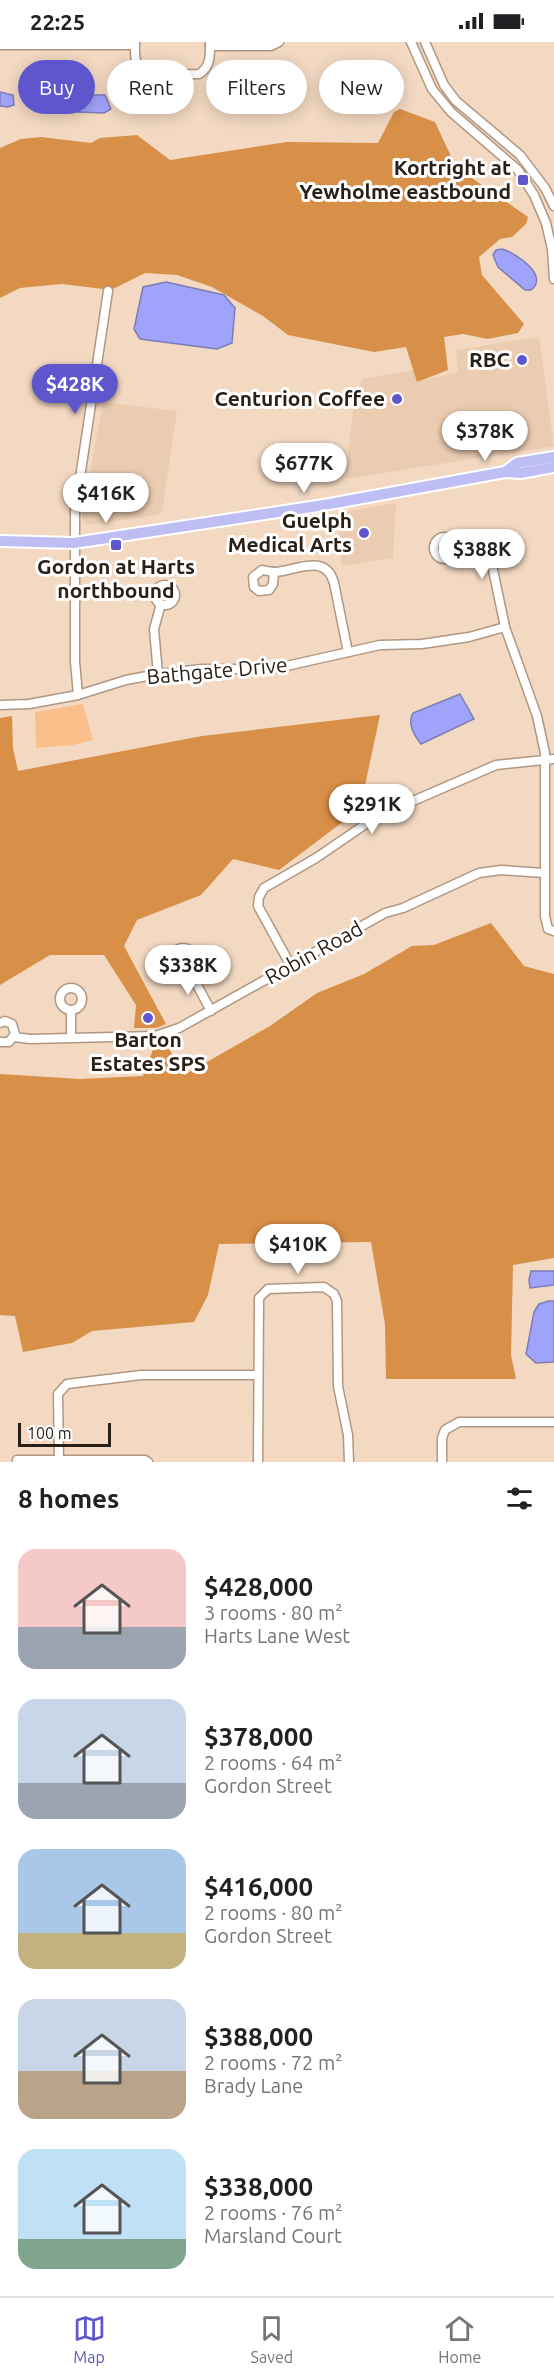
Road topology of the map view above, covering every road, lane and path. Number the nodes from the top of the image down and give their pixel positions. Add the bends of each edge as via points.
1 (279, 42) edge
2 (411, 42) edge
3 (425, 42) edge
4 (60, 43) edge
5 (135, 44) edge
6 (210, 44) edge
7 (0, 45) edge
8 (554, 183) edge
9 (545, 188) junction
10 (534, 195) junction
11 (554, 206) edge
12 (554, 279) edge
13 (108, 291) dead end
14 (554, 457) edge
15 (554, 467) edge
16 (505, 472) junction
17 (452, 540) dead end
18 (0, 541) edge
19 (74, 543) junction
20 (274, 572) dead end
21 (161, 604) dead end
22 (506, 627) junction
23 (348, 652) junction
24 (158, 674) junction
25 (78, 695) junction
26 (0, 705) edge
27 (550, 759) edge
28 (544, 873) junction
29 (554, 931) edge
30 (291, 966) junction
31 (188, 968) dead end
32 (70, 1010) dead end
33 (211, 1011) junction
34 (0, 1023) edge
35 (14, 1037) junction
36 (70, 1037) junction
37 (0, 1042) edge
38 (257, 1375) junction
39 (554, 1422) edge
40 (17, 1461) edge
41 (59, 1461) edge
42 (148, 1462) edge
43 (258, 1462) edge
44 (349, 1462) edge
45 (442, 1462) edge

1 - 6 street via 271,46
2 - 10 street via 432,89 451,112 518,170
3 - 9 street via 444,85 456,101 520,155
4 - 5 street
4 - 7 street
5 - 6 street via 136,64 149,74 199,74 209,64
8 - 9 street
9 - 10 street
9 - 11 street
10 - 12 street via 546,223
13 - 19 street via 84,441
14 - 16 main road via 517,463
15 - 16 main road
16 - 19 main road via 324,505
17 - 22 street via 473,536 486,543
18 - 19 main road
19 - 25 street
20 - 23 street via 313,564 330,573
21 - 24 street via 154,629
22 - 23 street, Bathgate Drive via 422,645 380,645
22 - 27 street
23 - 24 street, Bathgate Drive via 273,669 202,669
24 - 25 street, Bathgate Drive
25 - 26 street, Bathgate Drive via 29,705
27 - 28 street
27 - 30 street via 496,765 376,817 264,888 258,906
28 - 29 street via 544,916 548,929
28 - 30 street, Robin Road via 479,873 385,913
30 - 33 street, Robin Road
31 - 33 street
32 - 36 street
33 - 36 street, Robin Road via 155,1036
34 - 35 street via 12,1024
35 - 36 street, Robin Road
35 - 37 street, Robin Road via 9,1042
38 - 41 street via 141,1375 67,1384 58,1394
38 - 43 street
38 - 44 street via 257,1304 261,1294 273,1288 324,1287 332,1291 337,1301 339,1396 348,1435
39 - 45 street via 459,1422 445,1430
40 - 41 street
41 - 42 street

